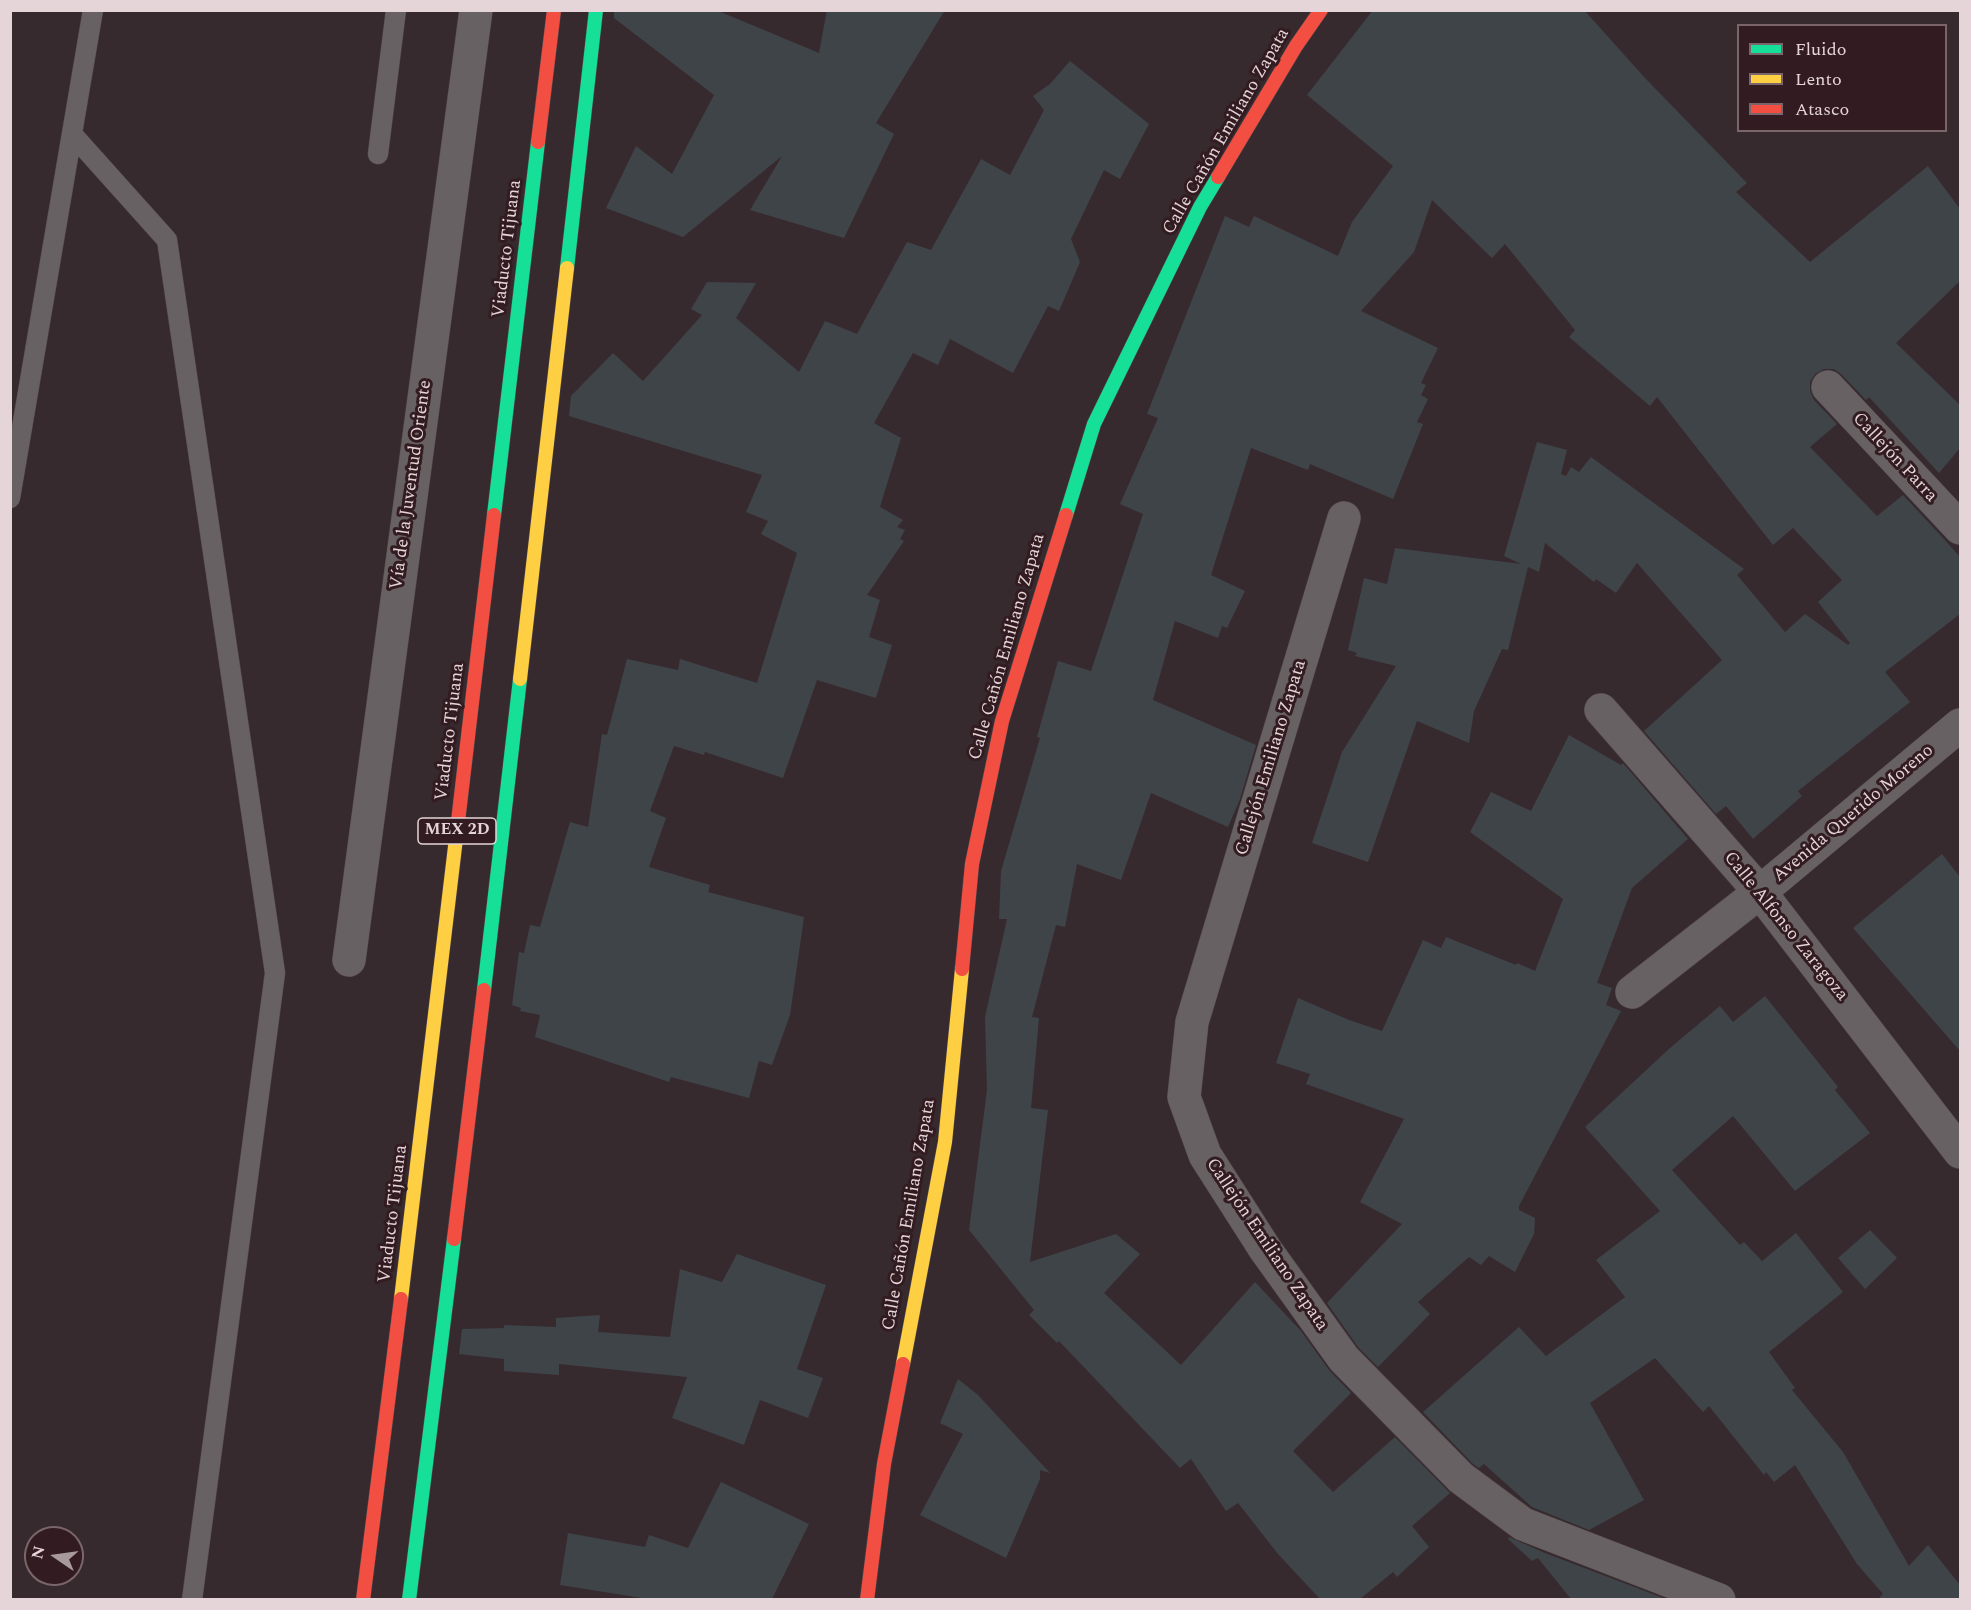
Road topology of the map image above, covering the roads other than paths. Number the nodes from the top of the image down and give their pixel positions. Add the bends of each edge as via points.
1 (93, 10) edge
2 (396, 10) edge
3 (476, 10) edge
4 (554, 10) edge
5 (596, 10) edge
6 (1321, 10) edge
7 (72, 134) junction
8 (378, 154) dead end
9 (1828, 387) dead end
10 (10, 498) edge
11 (1344, 518) dead end
12 (1960, 528) edge
13 (1601, 710) dead end
14 (1960, 725) edge
15 (1760, 892) junction
16 (349, 960) dead end
17 (1632, 992) dead end
18 (1960, 1152) edge
19 (192, 1599) edge
20 (363, 1599) edge
21 (409, 1599) edge
22 (867, 1599) edge
23 (1719, 1599) edge

1 - 7 lane
2 - 8 lane
3 - 16 street, Vía de la Juventud Oriente
4 - 20 main road, Viaducto Tijuana / MEX 2D
5 - 21 main road, MEX 2D via 468,1132
6 - 22 main road, Calle Cañón Emiliano Zapata via 1200,207 1094,424 1002,721 972,864 945,1142 884,1464
7 - 10 lane
7 - 19 lane via 167,240 275,973
9 - 12 street, Callejón Parra
11 - 23 street, Callejón Emiliano Zapata via 1192,1022 1184,1097 1205,1155 1265,1249 1344,1359 1461,1478 1523,1524
13 - 15 street, Calle Alfonso Zaragoza
14 - 15 street, Avenida Querido Moreno
15 - 17 street, Avenida Querido Moreno
15 - 18 street, Calle Alfonso Zaragoza

